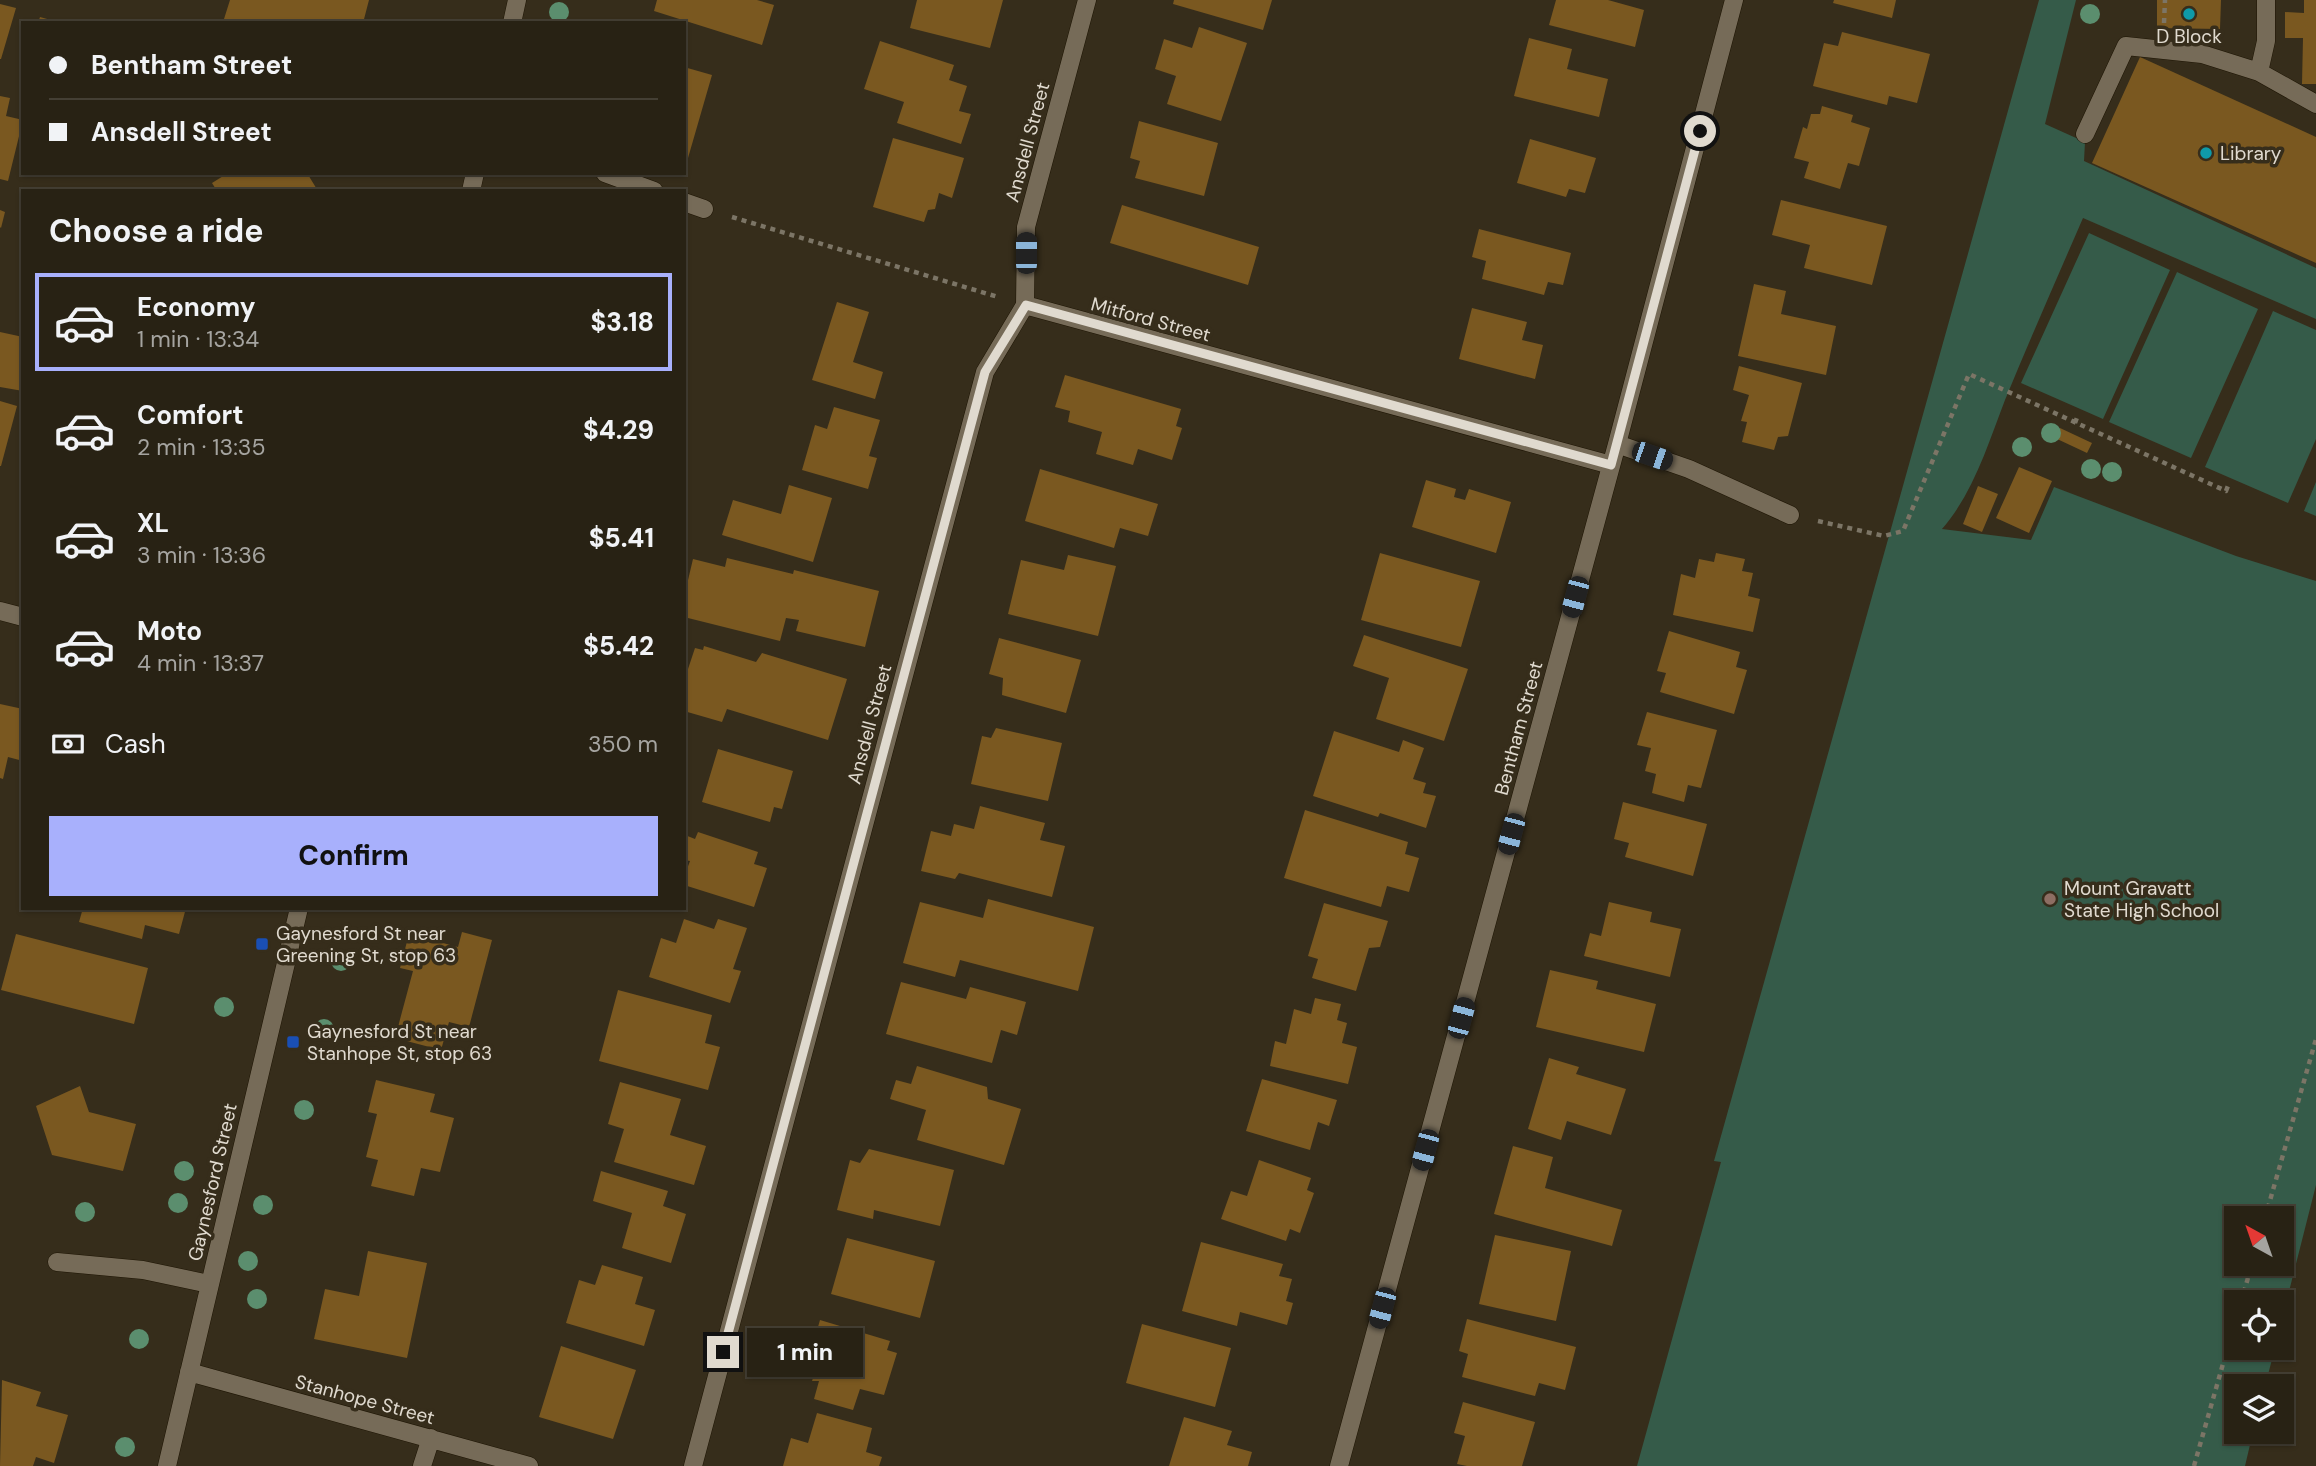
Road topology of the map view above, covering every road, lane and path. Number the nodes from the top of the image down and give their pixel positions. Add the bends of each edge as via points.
1 (517, 0) edge
2 (1087, 0) edge
3 (1734, 0) edge
4 (2165, 0) edge
5 (2266, 0) edge
6 (512, 21) edge
7 (2164, 28) dead end
8 (2259, 72) junction
9 (2316, 104) edge
10 (2085, 134) dead end
11 (610, 175) edge
12 (649, 189) edge
13 (686, 203) edge
14 (704, 209) joint
15 (1026, 305) junction
16 (2078, 415) dead end
17 (2075, 423) junction
18 (1617, 444) junction
19 (1611, 465) junction
20 (2229, 483) dead end
21 (1790, 515) joint
22 (0, 611) edge
23 (21, 616) edge
24 (299, 910) edge
25 (2316, 1039) edge
26 (2268, 1206) edge
27 (57, 1262) dead end
28 (209, 1284) junction
29 (2224, 1360) edge
30 (190, 1372) junction
31 (430, 1438) junction
32 (167, 1466) edge
33 (422, 1466) edge
34 (529, 1466) edge
35 (693, 1466) edge
36 (1339, 1466) edge
37 (2194, 1466) edge

1 - 6 street
2 - 15 street, Ansdell Street via 1026,227
3 - 18 street, Bentham Street
4 - 7 path
5 - 8 street via 2266,41
8 - 9 street
8 - 10 street via 2202,54 2126,47
11 - 12 street
13 - 14 street
14 - 15 path
15 - 19 street, Mitford Street
15 - 35 street, Ansdell Street via 985,372
16 - 17 path
17 - 20 path via 2226,491
17 - 21 path via 1969,374 1903,531 1884,537
18 - 19 street, Bentham Street
18 - 21 street via 1689,469
19 - 36 street, Bentham Street
22 - 23 street
24 - 28 street, Gaynesford Street
25 - 26 path
27 - 28 street via 143,1270
28 - 30 street, Gaynesford Street
29 - 37 path
30 - 31 street, Stanhope Street
30 - 32 street, Gaynesford Street
31 - 33 street
31 - 34 street, Stanhope Street

